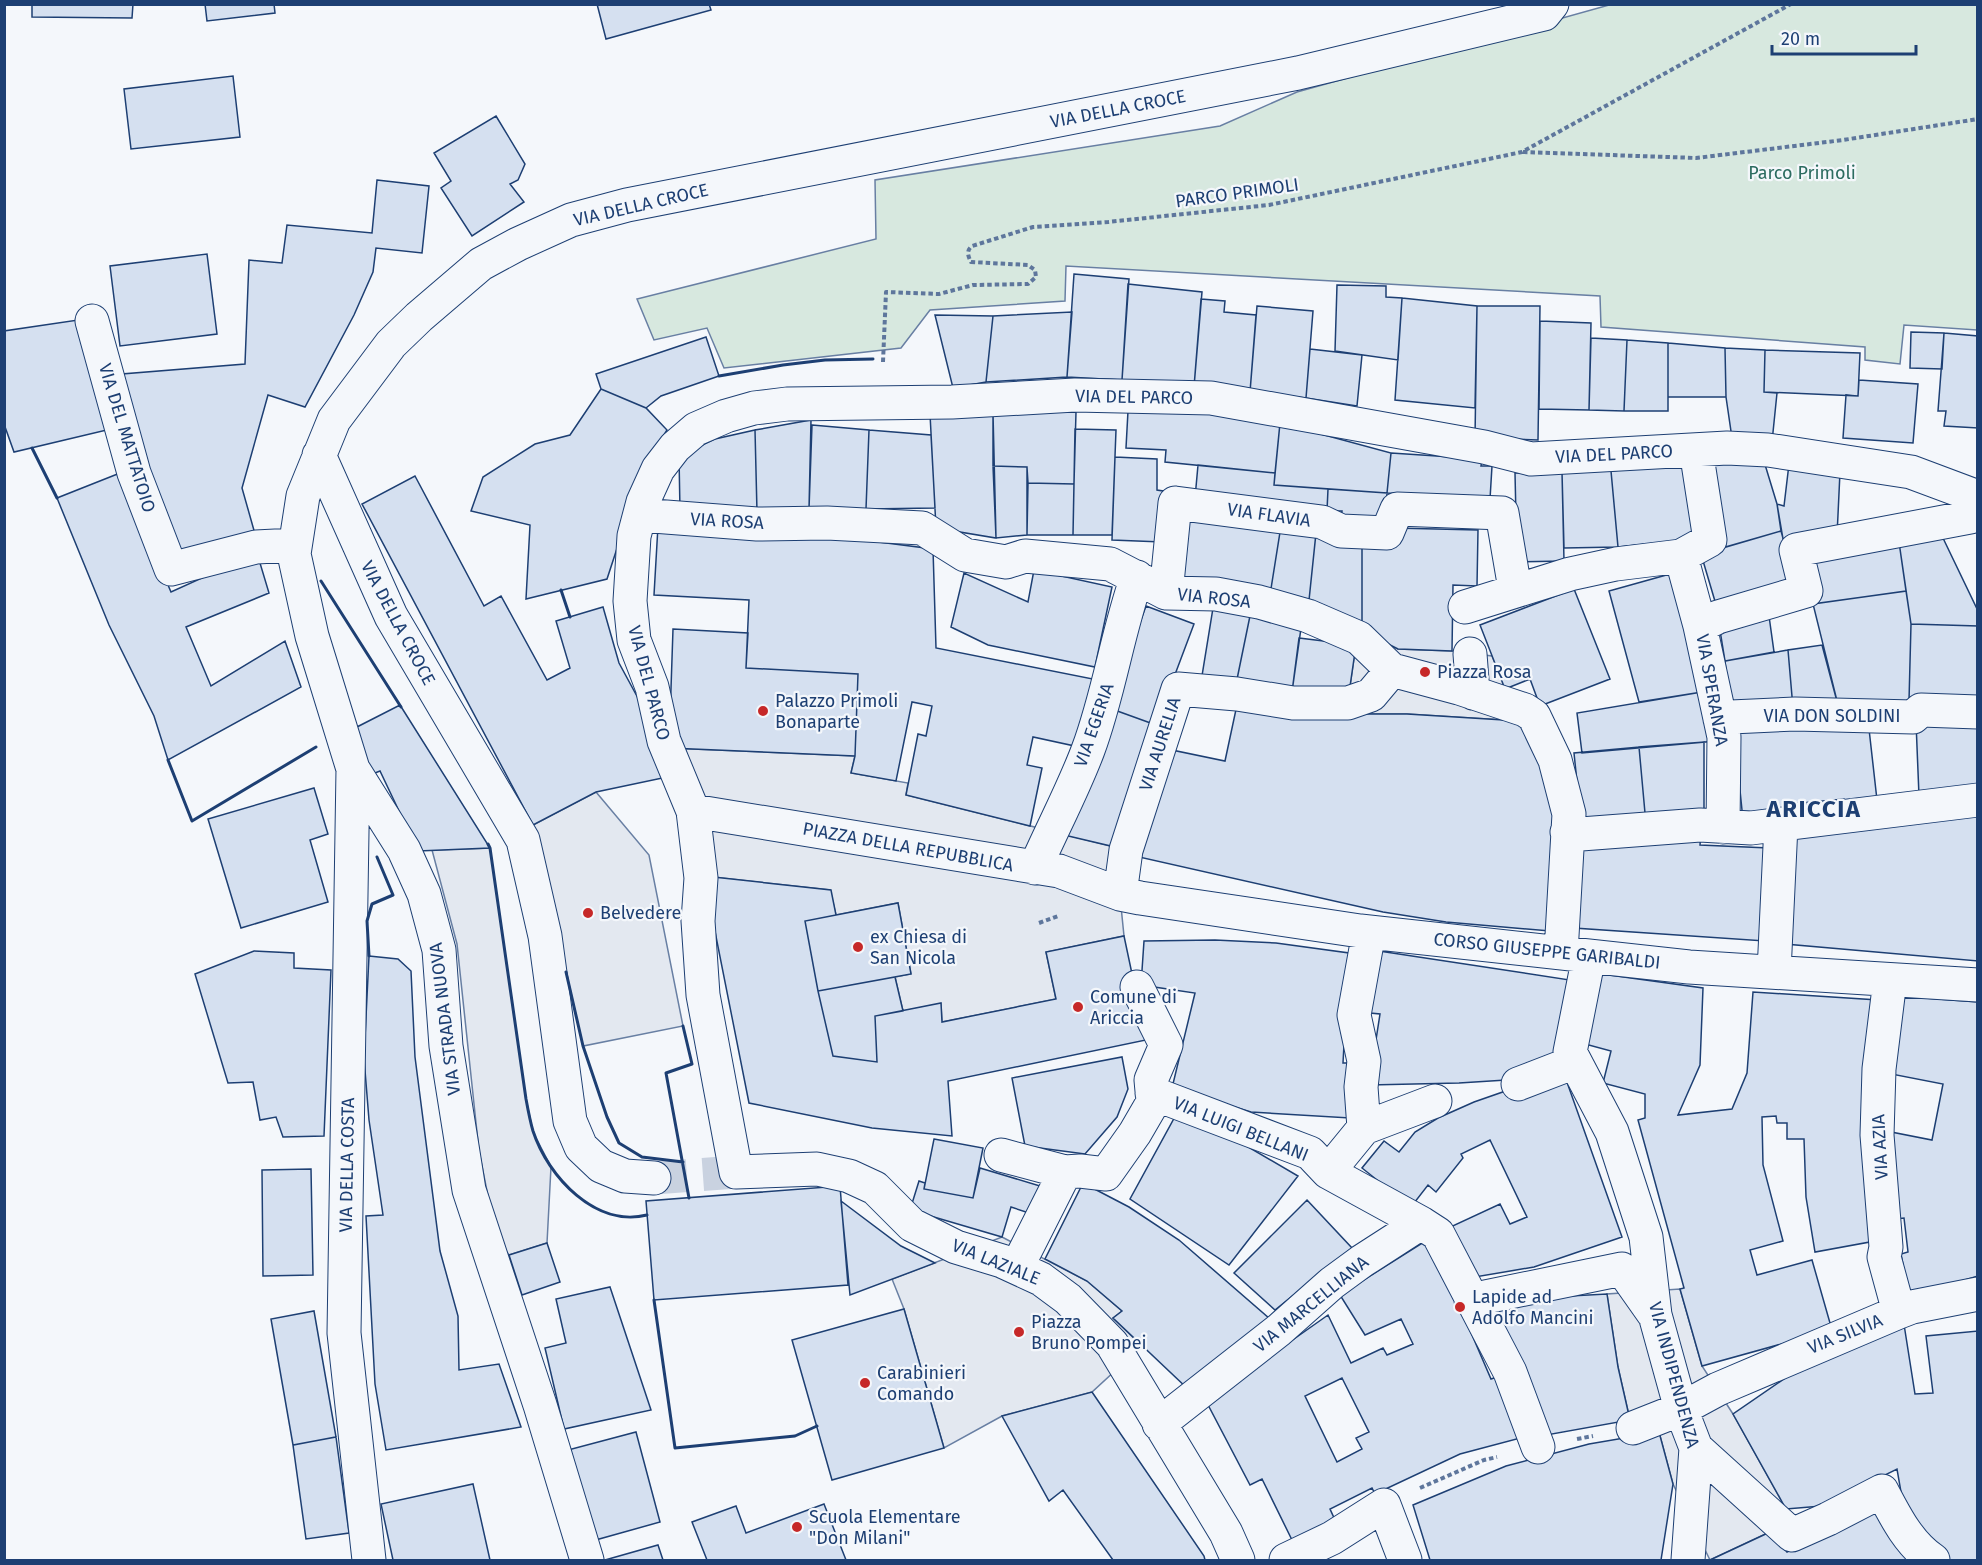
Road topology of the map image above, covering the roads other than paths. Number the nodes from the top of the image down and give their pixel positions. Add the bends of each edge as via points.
1 (1552, 4) edge
2 (92, 321) dead end
3 (1696, 450) junction
4 (319, 455) junction
5 (1977, 497) edge
6 (1977, 513) edge
7 (640, 514) junction
8 (295, 545) junction
9 (1681, 556) junction
10 (1137, 577) junction
11 (1515, 590) junction
12 (1166, 593) junction
13 (1465, 607) dead end
14 (1700, 626) junction
15 (1470, 654) dead end
16 (1392, 670) junction
17 (1473, 693) junction
18 (1977, 712) edge
19 (1720, 719) junction
20 (353, 769) junction
21 (1977, 800) edge
22 (693, 811) junction
23 (1781, 825) junction
24 (1723, 827) junction
25 (1567, 832) junction
26 (1035, 868) junction
27 (1120, 894) junction
28 (1369, 932) junction
29 (1575, 955) junction
30 (1774, 972) junction
31 (1890, 980) junction
32 (1977, 985) edge
33 (1137, 987) dead end
34 (1575, 1062) junction
35 (1518, 1084) dead end
36 (1152, 1093) junction
37 (1435, 1101) dead end
38 (1364, 1128) junction
39 (1002, 1155) dead end
40 (736, 1172) joint
41 (1065, 1172) junction
42 (1328, 1172) junction
43 (654, 1178) tunnel mouth
44 (1421, 1223) junction
45 (1017, 1267) junction
46 (1977, 1294) edge
47 (1471, 1300) junction
48 (1899, 1312) junction
49 (1655, 1315) junction
50 (1681, 1410) junction
51 (1159, 1424) junction
52 (1633, 1428) dead end
53 (1539, 1447) dead end
54 (1696, 1448) junction
55 (369, 1560) edge
56 (587, 1560) edge
57 (1238, 1560) edge
58 (1286, 1560) edge
59 (1405, 1560) edge
60 (1688, 1560) edge
61 (1933, 1560) edge

1 - 4 street, VIA DELLA CROCE via 1544,14 1298,73 627,205 571,220 481,264 419,316 357,387 334,420
2 - 8 street, VIA DEL MATTATOIO via 134,473 171,569 256,547
3 - 5 street, VIA DEL PARCO via 1768,450 1911,472
3 - 7 street, VIA DEL PARCO via 1531,459 1211,398 1075,395 952,402 787,404 754,408 696,429 658,469
3 - 9 street via 1710,540
4 - 8 street, VIA STRADA NUOVA via 303,496
4 - 43 street, VIA DELLA CROCE via 391,616 523,840 545,936 570,1121 581,1147 601,1166 625,1176
6 - 14 street via 1796,550 1806,591
7 - 10 street, VIA ROSA via 757,524 922,528 965,555 1006,562 1025,556 1110,564
7 - 22 street, VIA DEL PARCO via 630,568 634,640 652,687 664,741
8 - 20 street, VIA STRADA NUOVA via 299,583 312,636
9 - 11 street via 1570,574
9 - 14 street, VIA SPERANZA
10 - 12 street, VIA ROSA
10 - 26 street, VIA EGERIA via 1088,752
11 - 12 street, VIA FLAVIA via 1502,513 1397,509 1387,533 1341,531 1322,522 1175,503
11 - 13 street
12 - 16 street, VIA ROSA via 1216,594 1308,616 1359,638
14 - 19 street, VIA SPERANZA
15 - 17 street
16 - 17 street, VIA ROSA
16 - 27 street, VIA AURELIA via 1371,695 1347,703 1293,703 1178,689 1126,850
17 - 25 street, VIA ROSA via 1534,716 1555,760 1569,814
18 - 19 street, VIA DON SOLDINI via 1921,710 1913,717 1795,714
19 - 24 street, VIA SPERANZA via 1724,737
20 - 55 street, VIA DELLA COSTA via 344,1333
20 - 56 street, VIA STRADA NUOVA via 404,850 424,894 439,950 446,1046 469,1190
21 - 23 street
22 - 26 street, PIAZZA DELLA REPUBBLICA
22 - 40 street, VIA DEL PARCO via 701,878 698,921 703,994
23 - 24 street
23 - 30 street
24 - 25 street
25 - 29 street, VIA ROSA
26 - 27 street, PIAZZA DELLA REPUBBLICA via 1059,871
27 - 28 street, CORSO GIUSEPPE GARIBALDI
28 - 29 street, CORSO GIUSEPPE GARIBALDI
28 - 38 street via 1354,1016 1364,1061 1360,1087
29 - 30 street, CORSO GIUSEPPE GARIBALDI
29 - 34 street, VIA INDIPENDENZA via 1570,1052
30 - 31 street, CORSO GIUSEPPE GARIBALDI
31 - 32 street, CORSO GIUSEPPE GARIBALDI
31 - 48 street, VIA AZIA via 1879,1069 1877,1135 1884,1257
33 - 36 street via 1166,1045 1151,1080
34 - 35 street
34 - 49 street, VIA INDIPENDENZA via 1612,1132 1643,1226
36 - 41 street via 1153,1101 1135,1133 1106,1174
36 - 42 street, VIA LUIGI BELLANI via 1310,1153
37 - 38 street
38 - 42 street
39 - 41 street
40 - 45 street, VIA LAZIALE via 817,1169 849,1176 875,1188 912,1225 956,1247
41 - 45 street
42 - 44 street, VIA LUIGI BELLANI
44 - 47 street via 1438,1234
44 - 51 street, VIA MARCELLIANA via 1332,1283 1280,1330
45 - 51 street, VIA LAZIALE via 1041,1278 1068,1299 1112,1344
46 - 48 street, VIA SILVIA
47 - 49 street via 1622,1269
47 - 53 street via 1510,1372
48 - 50 street, VIA SILVIA via 1718,1389
49 - 50 street, VIA INDIPENDENZA
50 - 52 street, VIA SILVIA
50 - 54 street, VIA INDIPENDENZA
51 - 57 street, VIA LAZIALE via 1226,1533
54 - 60 street, VIA INDIPENDENZA
54 - 61 street via 1792,1534 1882,1491 1921,1552
58 - 59 street via 1332,1538 1384,1505

